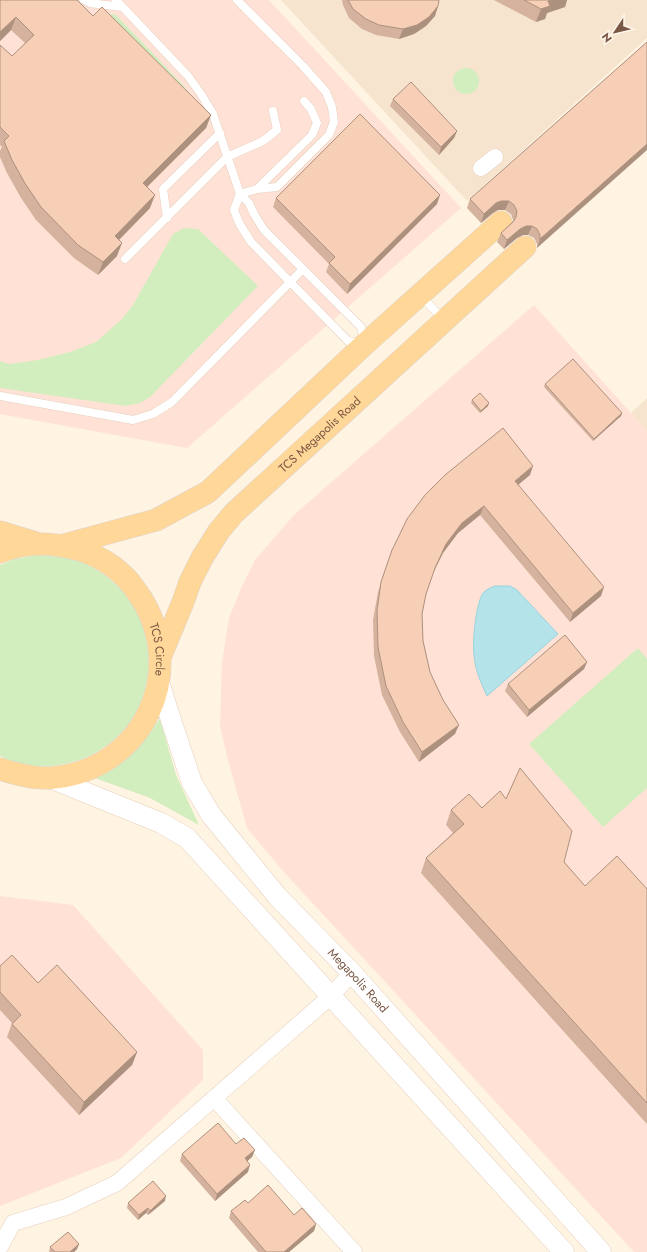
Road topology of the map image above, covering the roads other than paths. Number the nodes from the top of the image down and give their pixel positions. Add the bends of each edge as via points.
1 (84, 0) edge
2 (116, 0) edge
3 (237, 0) edge
4 (122, 7) junction
5 (304, 101) dead end
6 (273, 111) dead end
7 (220, 133) junction
8 (228, 157) junction
9 (495, 157) dead end
10 (481, 168) dead end
11 (257, 189) junction
12 (240, 194) junction
13 (167, 218) junction
14 (501, 222) dead end
15 (526, 248) dead end
16 (125, 259) dead end
17 (303, 269) junction
18 (290, 283) junction
19 (420, 294) junction
20 (444, 321) junction
21 (365, 344) junction
22 (0, 396) edge
23 (0, 532) edge
24 (38, 543) junction
25 (64, 545) junction
26 (0, 552) edge
27 (161, 655) junction
28 (159, 682) junction
29 (0, 769) edge
30 (50, 778) junction
31 (352, 973) junction
32 (331, 996) junction
33 (214, 1098) junction
34 (0, 1247) edge
35 (354, 1252) edge
36 (564, 1252) edge
37 (601, 1252) edge

1 - 4 lane
2 - 4 lane
3 - 11 lane via 326,92 334,122 329,135 277,187
4 - 7 lane via 188,76 214,114
5 - 11 lane via 317,123 312,135
6 - 8 lane via 277,130 263,140
7 - 8 lane
7 - 13 lane via 163,189
8 - 12 lane
8 - 13 lane
9 - 10 street
11 - 12 lane
12 - 17 lane via 249,203 264,230
12 - 18 lane via 234,210 238,223 251,242
13 - 16 lane
14 - 19 main road
15 - 20 main road, TCS Megapolis Road
17 - 18 lane
17 - 21 lane via 361,327
18 - 21 lane via 348,341
18 - 22 lane via 172,402 153,414 133,420
19 - 20 lane
19 - 21 main road
20 - 27 main road, TCS Megapolis Road via 234,513 202,558
21 - 25 main road via 208,492 156,520
23 - 24 main road
24 - 25 main road, TCS Circle
24 - 26 main road, TCS Circle via 12,547
25 - 27 main road, TCS Circle via 89,552 112,565 132,583 147,605 156,629
27 - 28 main road, TCS Circle
28 - 30 main road, TCS Circle via 152,707 139,730 121,749 100,764 76,774
28 - 31 street, Megapolis Road via 192,783 211,815 277,896
29 - 30 main road, TCS Circle via 23,776
30 - 32 street via 161,823 187,838
31 - 32 street
31 - 37 street, Megapolis Road
32 - 33 street
32 - 36 street
33 - 34 street via 117,1183 66,1207 13,1223
33 - 35 street

